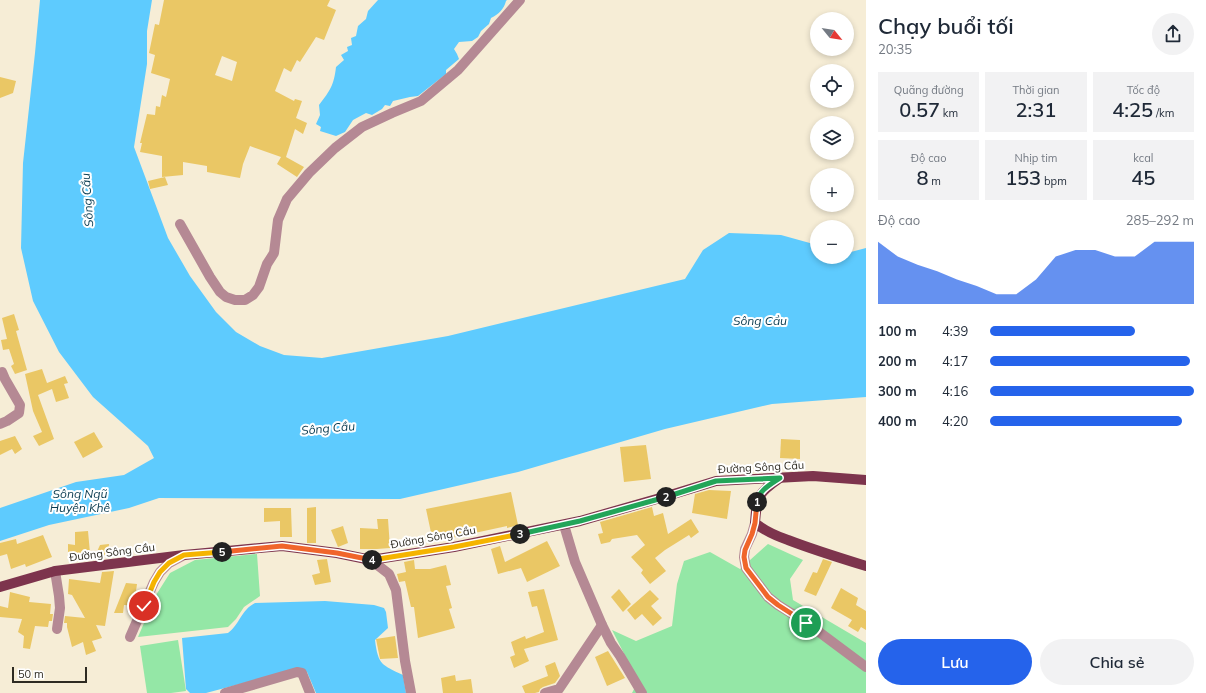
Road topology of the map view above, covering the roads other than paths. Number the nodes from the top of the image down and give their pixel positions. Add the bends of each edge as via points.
1 (520, 0) edge
2 (180, 224) dead end
3 (1, 371) edge
4 (0, 424) edge
5 (780, 478) junction
6 (866, 480) edge
7 (755, 523) junction
8 (564, 525) junction
9 (184, 555) junction
10 (371, 560) junction
11 (866, 566) edge
12 (55, 571) junction
13 (0, 587) edge
14 (602, 625) junction
15 (57, 628) dead end
16 (130, 637) dead end
17 (866, 667) edge
18 (227, 693) edge
19 (310, 693) edge
20 (411, 693) edge
21 (546, 693) edge
22 (642, 693) edge

1 - 2 street via 458,70 421,101 362,127 334,148 309,173 288,199 278,220 274,253 253,295 245,300 235,300 220,292
3 - 4 street via 20,405 19,413
5 - 6 main road, Đường Sông Cầu via 813,476
5 - 7 main road via 766,488 757,499
5 - 8 main road, Đường Sông Cầu via 716,481
7 - 11 main road via 761,529 808,548
7 - 17 street via 744,557 746,568 768,597
8 - 10 main road, Đường Sông Cầu via 454,547
8 - 14 street via 575,562
9 - 10 main road, Đường Sông Cầu via 282,546
9 - 12 main road, Đường Sông Cầu
9 - 16 street via 169,563 160,572
10 - 20 street via 389,574 396,590
12 - 13 main road, Đường Sông Cầu
12 - 15 street via 60,608
14 - 21 street via 559,689
14 - 22 street
18 - 19 street via 297,672 302,673

